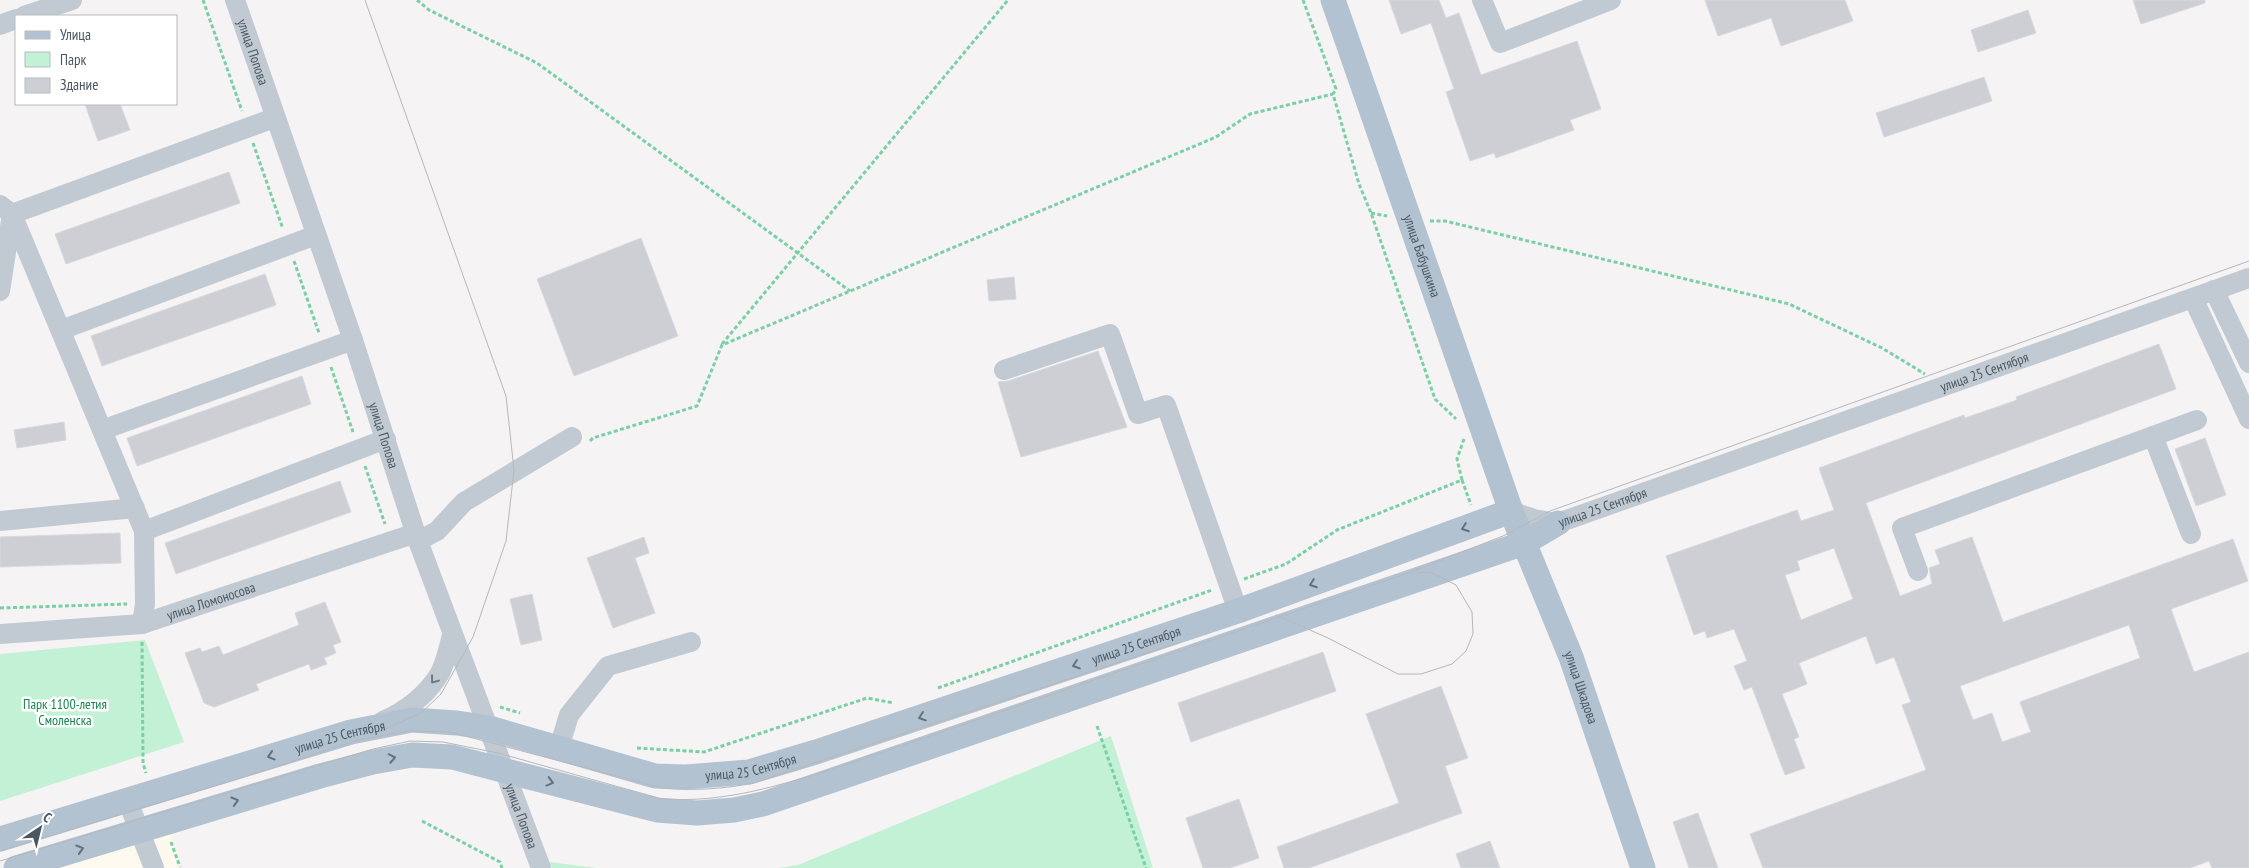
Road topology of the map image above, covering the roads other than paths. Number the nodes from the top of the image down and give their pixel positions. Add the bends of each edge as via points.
1 (72, 0) edge
2 (235, 0) edge
3 (1333, 0) edge
4 (1482, 0) edge
5 (1611, 0) edge
6 (27, 15) edge
7 (15, 19) edge
8 (0, 25) edge
9 (274, 118) junction
10 (6, 210) edge
11 (316, 235) junction
12 (2249, 278) edge
13 (2214, 290) junction
14 (0, 291) edge
15 (2193, 298) junction
16 (61, 330) junction
17 (353, 340) junction
18 (2249, 363) edge
19 (1004, 370) dead end
20 (2249, 419) edge
21 (2197, 420) dead end
22 (102, 430) junction
23 (2153, 436) junction
24 (386, 439) junction
25 (579, 441) road end
26 (135, 508) junction
27 (1511, 511) junction
28 (0, 521) edge
29 (1558, 523) junction
30 (415, 530) junction
31 (144, 531) junction
32 (2191, 534) dead end
33 (1524, 543) junction
34 (1918, 571) dead end
35 (1238, 611) junction
36 (142, 624) junction
37 (0, 634) edge
38 (452, 635) junction
39 (691, 642) dead end
40 (492, 717) junction
41 (352, 732) junction
42 (559, 748) junction
43 (505, 770) junction
44 (127, 799) junction
45 (140, 830) junction
46 (0, 839) edge
47 (16, 868) edge
48 (154, 868) edge
49 (541, 868) edge
50 (1643, 868) edge

1 - 6 street
2 - 9 street, улица Попова
3 - 27 main road, улица Бабушкина
4 - 5 street via 1500,43
7 - 8 street
9 - 10 street
9 - 11 street, улица Попова
10 - 14 street
10 - 16 street
11 - 16 street
11 - 17 street, улица Попова
12 - 13 street, улица 25 Сентября
13 - 15 street, улица 25 Сентября
13 - 18 street
15 - 20 street
15 - 29 street, улица 25 Сентября
16 - 22 street
17 - 22 street
17 - 24 street, улица Попова
19 - 35 street via 1110,334 1138,414 1166,405
21 - 23 street
22 - 26 street
23 - 32 street
23 - 34 street via 1902,528
24 - 30 street, улица Попова
24 - 31 street
25 - 30 street, улица Ломоносова via 464,502 437,531
26 - 28 street
26 - 31 street
27 - 29 street, улица 25 Сентября
27 - 33 main road, улица Шкадова
27 -> 35 main road, улица 25 Сентября
29 - 33 main road
30 - 36 street, улица Ломоносова
30 - 38 street, улица Попова
31 - 36 street via 145,604
43 -> 33 main road via 657,810 697,813 763,804
33 - 50 main road, улица Шкадова via 1571,658
35 -> 42 main road, улица 25 Сентября via 749,772 656,776
36 - 37 street, улица Ломоносова
38 - 40 street, улица Попова
38 -> 41 street via 439,673 410,706 388,719
39 - 42 street via 608,666 569,715
40 - 41 main road, улица 25 Сентября via 457,723 412,720
40 - 42 main road, улица 25 Сентября
40 - 43 street, улица Попова
41 -> 44 main road, улица 25 Сентября
45 -> 43 main road via 395,757 434,754
43 - 49 street, улица Попова
44 - 45 street
44 - 46 main road, улица 25 Сентября
47 -> 45 main road
45 - 48 street

